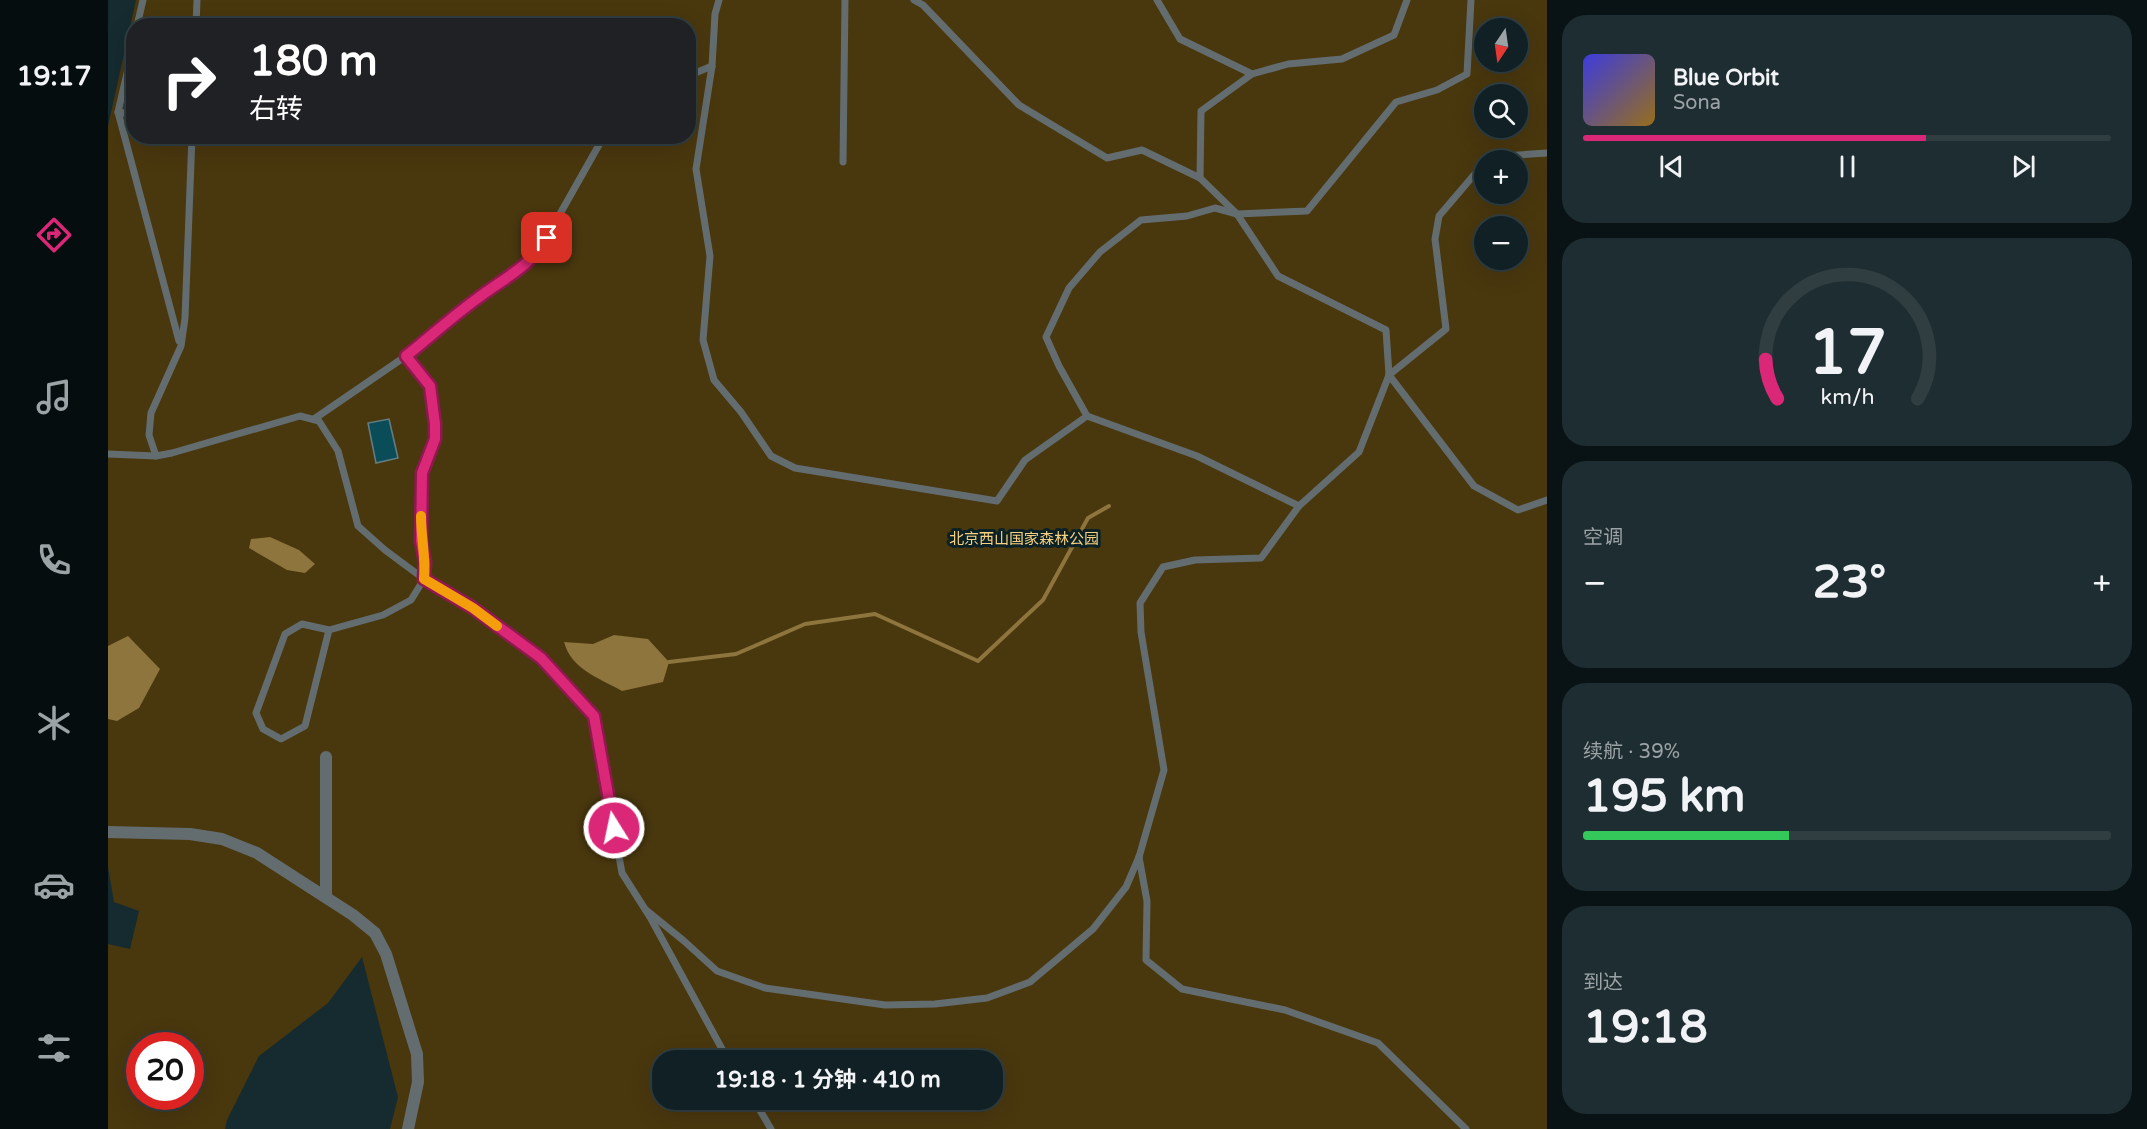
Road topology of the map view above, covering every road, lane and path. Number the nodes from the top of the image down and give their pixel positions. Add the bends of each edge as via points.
1 (143, 0) edge
2 (198, 0) edge
3 (719, 0) edge
4 (845, 0) edge
5 (914, 0) edge
6 (1157, 0) edge
7 (1407, 0) edge
8 (1470, 0) edge
9 (139, 18) edge
10 (197, 18) edge
11 (712, 66) junction
12 (696, 73) edge
13 (1251, 74) junction
14 (126, 78) edge
15 (118, 112) junction
16 (126, 114) edge
17 (126, 142) edge
18 (127, 144) edge
19 (192, 144) edge
20 (600, 144) edge
21 (1547, 153) edge
22 (1528, 154) edge
23 (843, 162) dead end
24 (1474, 175) edge
25 (1200, 178) junction
26 (1237, 214) junction
27 (181, 346) junction
28 (406, 356) junction
29 (1389, 375) junction
30 (1087, 416) junction
31 (314, 419) junction
32 (108, 454) edge
33 (156, 456) junction
34 (1547, 500) edge
35 (1299, 506) junction
36 (424, 579) junction
37 (329, 630) junction
38 (326, 756) dead end
39 (108, 832) edge
40 (1139, 858) junction
41 (326, 897) junction
42 (646, 910) junction
43 (723, 1050) edge
44 (760, 1110) edge
45 (408, 1129) edge
46 (771, 1129) edge
47 (1466, 1129) edge

1 - 9 lane
2 - 10 lane
3 - 11 lane
4 - 23 lane
5 - 25 lane via 1019,105 1107,158 1142,150
6 - 13 lane via 1180,39
7 - 13 lane via 1394,35 1342,59 1288,64
8 - 26 lane via 1467,75 1437,90 1396,102 1307,211
11 - 12 lane
11 - 30 lane via 696,169 710,256 703,340 714,380 771,456 795,468 997,501 1025,460
13 - 25 lane via 1201,111
14 - 15 lane
15 - 16 lane
15 - 17 lane
18 - 27 lane
19 - 27 lane
20 - 28 lane via 540,251
21 - 22 lane
24 - 29 lane via 1439,216 1435,239 1446,329
25 - 26 lane
26 - 29 lane via 1278,276 1386,330
26 - 30 lane via 1215,208 1187,216 1141,220 1101,252 1069,288 1046,337
27 - 33 lane via 151,413 148,435
28 - 31 lane
28 - 36 lane via 430,386 435,424 435,439 422,473
29 - 34 lane via 1474,486 1518,510
29 - 35 lane via 1359,452
30 - 35 lane via 1197,456
31 - 33 lane via 300,416
31 - 36 lane via 320,421 338,451 358,526
32 - 33 lane
35 - 40 lane via 1261,558 1195,560 1162,567 1140,603 1141,632 1164,770
36 - 37 lane via 411,600 383,615
36 - 42 lane via 473,608 541,658 594,716 622,873
37 - 37 lane via 305,726 281,739 263,729 256,713 285,634 302,624
38 - 41 street
39 - 41 street via 190,834 222,839 256,853
40 - 42 lane via 1126,887 1094,929 1030,982 987,998 935,1004 885,1005 765,988 717,971
40 - 47 lane via 1147,901 1146,960 1182,989 1285,1010 1378,1043
41 - 45 street via 375,933 386,954 417,1054 418,1082
42 - 43 lane
44 - 46 lane

